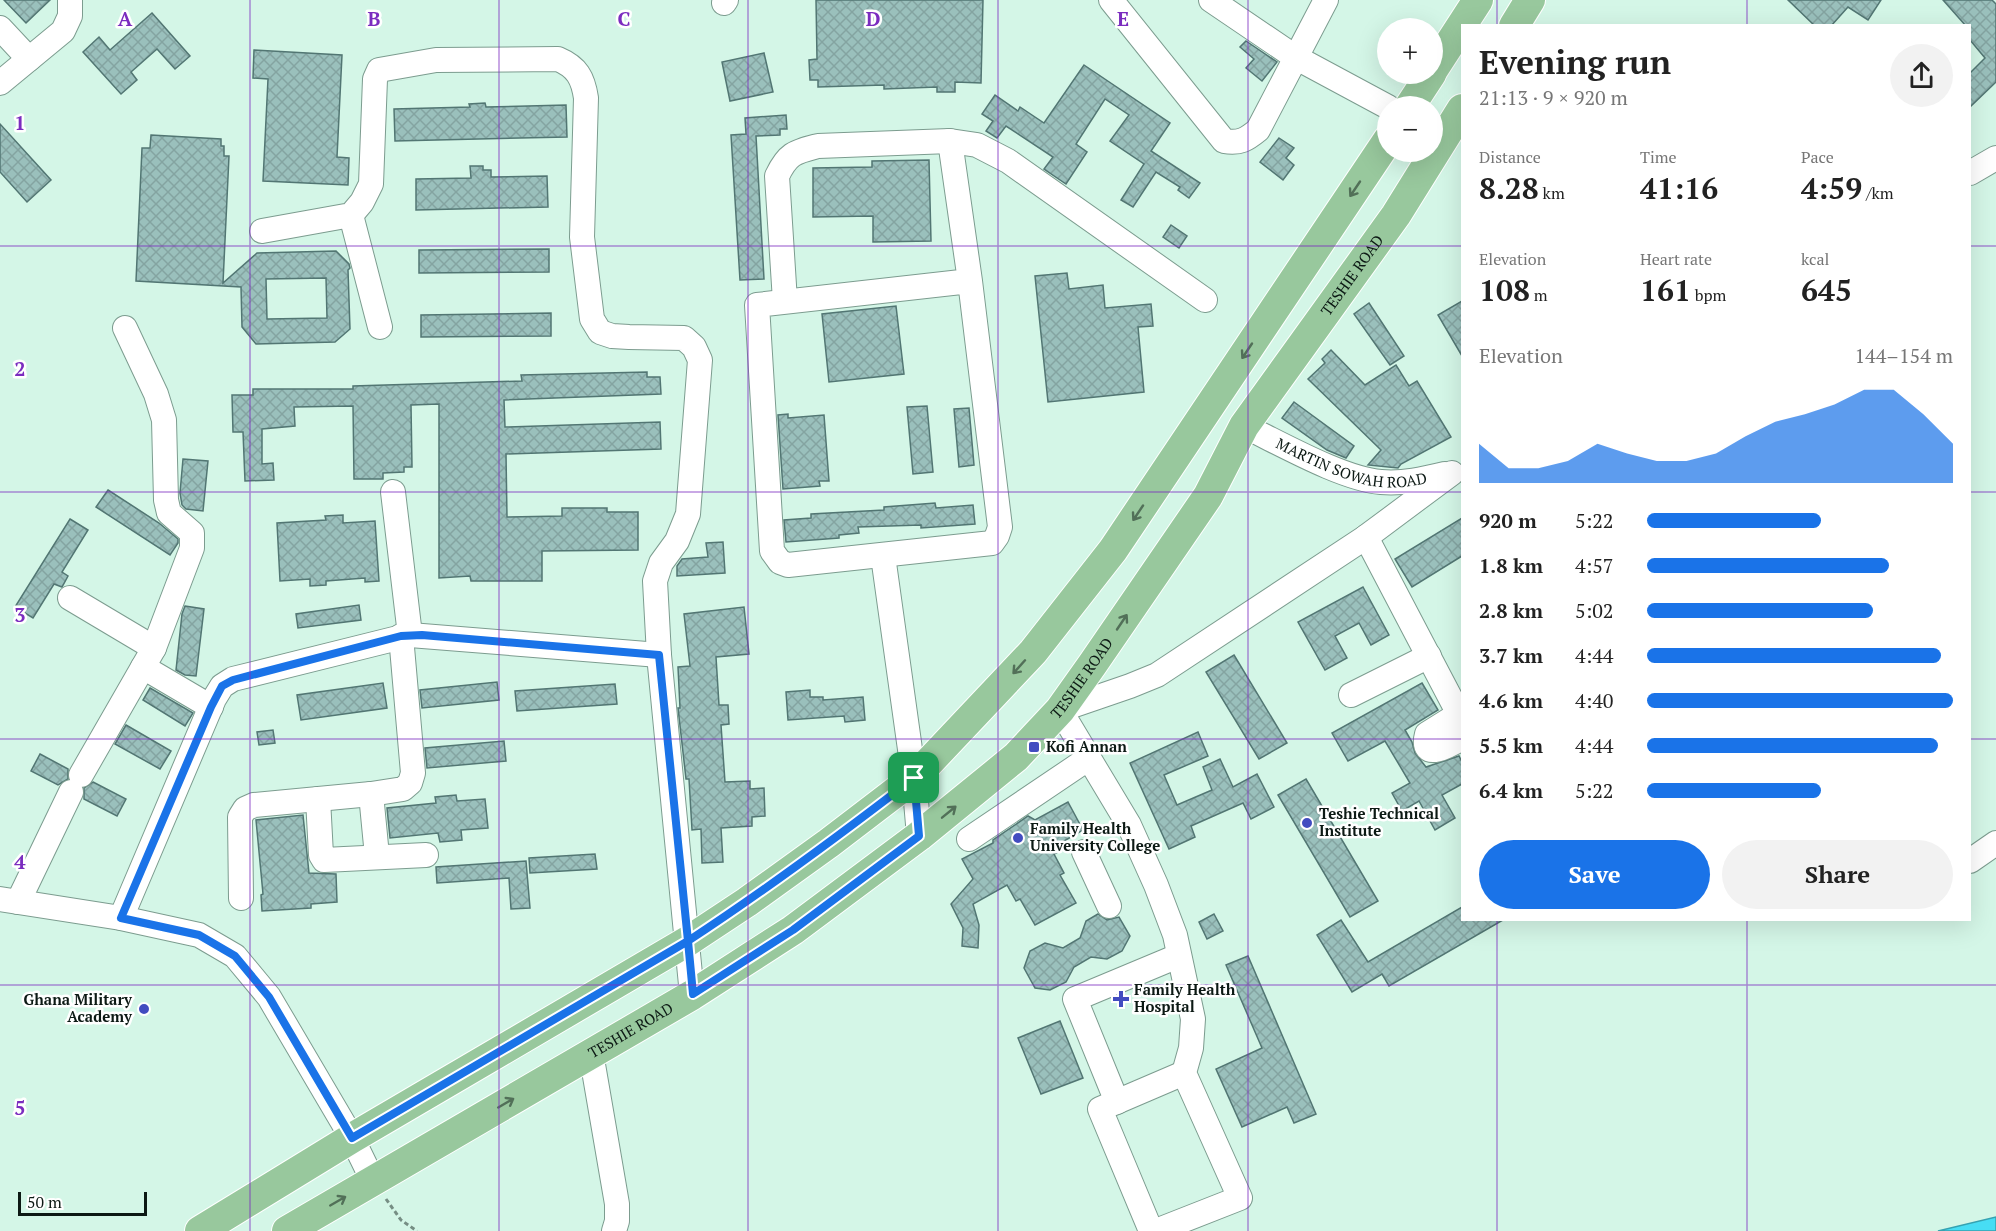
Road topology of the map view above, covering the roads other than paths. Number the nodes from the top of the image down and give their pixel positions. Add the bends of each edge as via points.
1 (70, 0) edge
2 (1112, 0) edge
3 (1211, 0) edge
4 (1326, 0) edge
5 (1478, 0) edge
6 (1530, 0) edge
7 (1463, 24) edge
8 (1515, 24) edge
9 (1461, 27) edge
10 (0, 28) edge
11 (1443, 55) edge
12 (1295, 57) junction
13 (29, 59) junction
14 (0, 83) edge
15 (1377, 101) edge
16 (1461, 111) edge
17 (950, 141) junction
18 (1377, 156) edge
19 (1996, 158) edge
20 (1971, 172) edge
21 (351, 215) junction
22 (262, 231) dead end
23 (970, 281) junction
24 (1205, 300) dead end
25 (785, 301) junction
26 (380, 327) dead end
27 (125, 328) dead end
28 (1244, 426) junction
29 (1457, 470) edge
30 (393, 492) dead end
31 (1366, 537) junction
32 (883, 556) junction
33 (70, 598) dead end
34 (406, 636) junction
35 (659, 655) junction
36 (1429, 656) junction
37 (148, 657) junction
38 (1351, 695) dead end
39 (211, 707) junction
40 (1059, 710) junction
41 (1461, 717) edge
42 (1461, 739) edge
43 (1089, 758) junction
44 (914, 778) junction
45 (371, 794) junction
46 (318, 799) junction
47 (919, 836) junction
48 (969, 839) dead end
49 (1996, 843) edge
50 (1084, 852) dead end
51 (426, 855) dead end
52 (377, 856) junction
53 (1971, 860) edge
54 (241, 898) dead end
55 (9, 900) edge
56 (1109, 906) dead end
57 (121, 918) junction
58 (688, 941) junction
59 (1178, 956) junction
60 (693, 994) junction
61 (591, 1053) junction
62 (1184, 1073) junction
63 (1117, 1102) junction
64 (352, 1138) junction
65 (373, 1181) junction
66 (200, 1231) edge
67 (287, 1231) edge
68 (614, 1231) edge
69 (1153, 1231) edge

1 - 13 street via 70,16 63,31
2 - 12 street via 1224,141 1246,140 1258,130
3 - 12 street
4 - 12 street
5 - 7 main road
6 - 8 main road
9 - 11 main road
10 - 13 street
12 - 15 street
13 - 14 street
16 - 28 main road, TESHIE ROAD via 1396,214
17 - 23 street
17 - 24 street via 977,145 1008,161
17 - 25 street via 818,146 784,161 777,176
18 -> 44 main road via 1113,550 1033,652
19 - 20 street
21 - 22 street
21 - 26 street
21 - 35 street via 371,183 375,79 379,70 436,60 558,59 579,73 586,98 582,237 592,319 600,333 612,336 684,338 700,360 688,514 654,581
23 - 25 street
23 - 32 street via 1000,527 992,543
25 - 32 street via 761,304 756,309 772,551 780,562 788,565
27 - 37 street via 164,420 169,513 192,533 192,548
28 - 29 street, MARTIN SOWAH ROAD via 1347,474 1379,482 1413,482
40 -> 28 main road, TESHIE ROAD via 1208,496
29 - 31 street
30 - 34 street
31 - 36 street
31 - 40 street via 1157,675
32 - 44 street
33 - 37 street
34 - 35 street
34 - 39 street via 233,680 222,686
34 - 45 street via 413,773 410,783 402,789
35 - 58 street
36 - 38 street
36 - 41 street
37 - 39 street
37 - 55 street
39 - 57 street
40 - 43 street
47 -> 40 main road, TESHIE ROAD via 1016,757
41 - 42 street via 1427,734 1426,739 1435,751
43 - 48 street
43 - 59 street via 1129,825 1156,885 1175,935
44 - 47 street
44 - 58 main road via 747,903
45 - 46 street
45 - 52 street
46 - 52 street via 321,858
46 - 54 street via 245,809 240,817
47 - 60 main road, TESHIE ROAD via 793,930
49 - 53 street
50 - 56 street
51 - 52 street
55 - 57 street
57 - 64 street via 199,935 235,956 269,997
58 - 60 street
58 - 64 main road
59 - 62 street via 1192,1019 1191,1048
59 - 63 street via 1075,999
60 - 61 main road, TESHIE ROAD
65 -> 61 main road, TESHIE ROAD
61 - 68 street via 617,1204
62 - 63 street
62 - 69 street via 1240,1198
63 - 69 street via 1100,1109
64 - 65 street
64 - 66 main road
67 -> 65 main road, TESHIE ROAD

